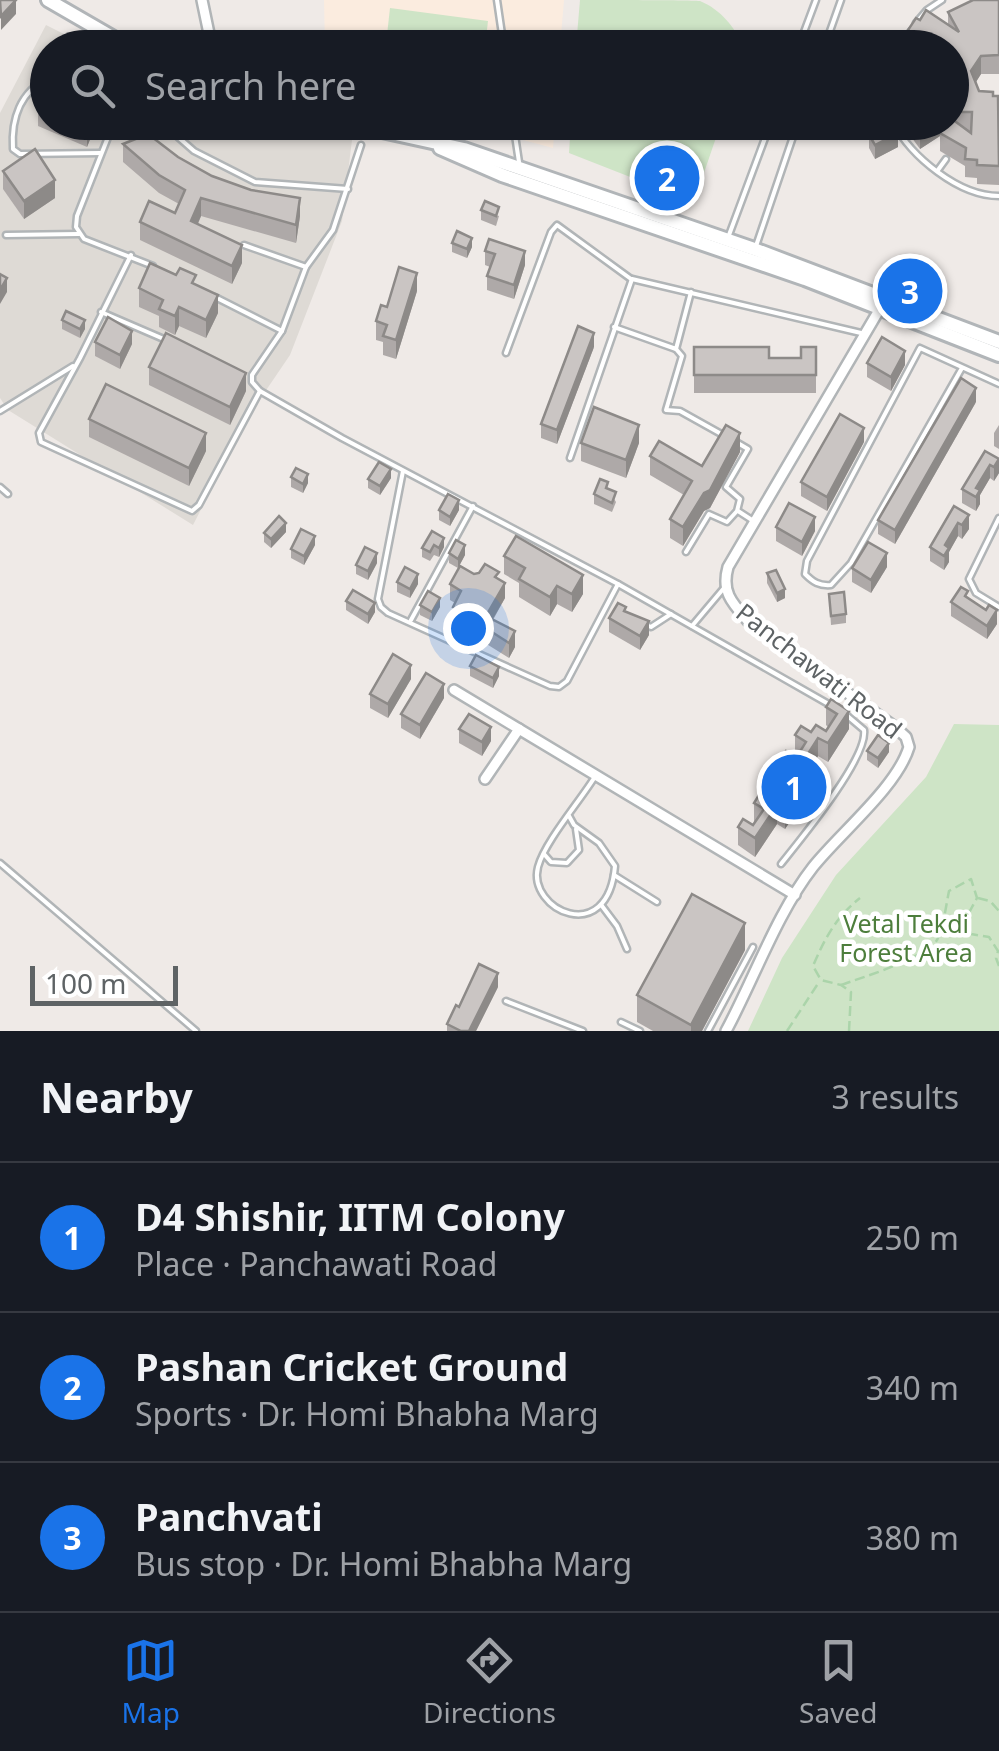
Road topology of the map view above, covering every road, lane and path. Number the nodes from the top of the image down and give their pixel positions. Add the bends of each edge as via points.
1 (48, 0) edge
2 (202, 0) edge
3 (497, 0) edge
4 (816, 0) edge
5 (841, 0) edge
6 (942, 0) edge
7 (99, 30) edge
8 (208, 30) edge
9 (501, 30) edge
10 (805, 30) edge
11 (830, 30) edge
12 (912, 30) edge
13 (30, 91) edge
14 (107, 140) edge
15 (181, 140) edge
16 (426, 140) edge
17 (516, 140) edge
18 (764, 140) edge
19 (792, 140) edge
20 (905, 140) edge
21 (361, 145) dead end
22 (102, 153) junction
23 (946, 158) dead end
24 (938, 170) junction
25 (522, 176) junction
26 (348, 190) junction
27 (999, 196) edge
28 (79, 234) junction
29 (6, 235) dead end
30 (244, 245) edge
31 (726, 245) junction
32 (130, 254) junction
33 (753, 254) junction
34 (306, 267) junction
35 (163, 271) edge
36 (632, 279) junction
37 (691, 292) junction
38 (211, 296) edge
39 (884, 303) junction
40 (101, 312) junction
41 (614, 327) junction
42 (282, 331) junction
43 (865, 334) junction
44 (172, 342) edge
45 (999, 342) edge
46 (676, 349) junction
47 (506, 353) dead end
48 (999, 355) edge
49 (77, 364) junction
50 (962, 368) junction
51 (999, 384) edge
52 (260, 390) junction
53 (0, 411) edge
54 (570, 458) dead end
55 (404, 470) junction
56 (0, 487) edge
57 (8, 494) dead end
58 (473, 506) junction
59 (738, 511) junction
60 (999, 518) edge
61 (755, 522) junction
62 (686, 552) dead end
63 (618, 584) junction
64 (724, 588) junction
65 (999, 607) edge
66 (671, 614) junction
67 (636, 620) edge
68 (410, 622) junction
69 (692, 626) junction
70 (454, 690) dead end
71 (519, 729) junction
72 (596, 775) junction
73 (485, 779) dead end
74 (569, 816) junction
75 (574, 825) junction
76 (544, 854) junction
77 (0, 863) edge
78 (782, 864) dead end
79 (614, 875) junction
80 (796, 895) junction
81 (860, 898) dead end
82 (976, 898) junction
83 (656, 902) dead end
84 (602, 906) junction
85 (999, 911) edge
86 (627, 949) dead end
87 (766, 954) junction
88 (999, 966) edge
89 (821, 980) junction
90 (840, 985) junction
91 (506, 1001) dead end
92 (621, 1022) dead end
93 (196, 1031) edge
94 (583, 1031) edge
95 (640, 1031) edge
96 (708, 1031) edge
97 (726, 1031) edge
98 (789, 1031) edge
99 (849, 1031) edge

1 - 7 main road
2 - 8 street
3 - 9 lane
4 - 10 lane
5 - 11 lane
6 - 12 lane
13 - 22 lane via 14,125 13,149
14 - 22 lane
15 - 26 lane via 255,182
16 - 25 main road
17 - 25 lane
18 - 31 lane
19 - 33 lane
20 - 24 lane
21 - 26 lane
22 - 28 lane via 77,216
23 - 24 lane
24 - 27 lane via 973,192
25 - 31 main road
26 - 34 lane via 333,230
28 - 29 lane
28 - 32 lane
30 - 34 lane
31 - 33 main road
32 - 35 lane
32 - 40 lane
33 - 39 main road
34 - 42 lane
36 - 37 lane
36 - 41 lane
36 - 47 lane via 557,225
37 - 43 lane
37 - 46 lane
38 - 42 lane
39 - 43 street, Panchawati Road
39 - 45 main road
39 - 48 main road
40 - 44 lane
40 - 49 lane
41 - 46 lane
41 - 54 lane
42 - 52 lane via 252,375
43 - 61 street, Panchawati Road
46 - 59 lane via 682,356 666,410 748,449 726,486 740,499
49 - 52 lane via 40,440 188,510 199,505
49 - 53 lane
50 - 50 lane via 851,563 831,585 812,580 805,574 808,562 920,348
50 - 51 lane
52 - 55 lane
55 - 58 lane
55 - 68 lane via 378,598 382,609
56 - 57 lane
58 - 63 lane
58 - 68 lane
59 - 61 lane
59 - 62 lane via 727,522 709,514
60 - 65 lane via 969,578 976,593
61 - 64 street, Panchawati Road via 728,567
63 - 66 lane
63 - 68 lane via 559,688
64 - 69 lane
64 - 80 street, Panchawati Road via 748,621 896,728 909,747 898,770
66 - 67 lane via 651,628
66 - 69 lane
69 - 78 lane via 864,730 864,742 833,797
70 - 71 street
71 - 72 street
71 - 73 street
72 - 74 lane
72 - 80 street
74 - 75 lane
74 - 76 lane
75 - 76 lane via 574,857 558,864
75 - 79 lane via 599,843
76 - 84 lane via 538,884 558,909 583,914
77 - 93 lane
79 - 83 lane
79 - 84 lane
80 - 87 street, Panchawati Road
81 - 89 path via 825,938 813,966
82 - 85 path
82 - 88 path via 965,920 971,934 990,936
82 - 90 path via 971,879 949,891 937,942 919,958
84 - 86 lane
87 - 96 lane via 753,946
87 - 97 street, Panchawati Road
89 - 90 path
89 - 98 path
90 - 99 path via 851,992
91 - 94 lane
92 - 95 lane

